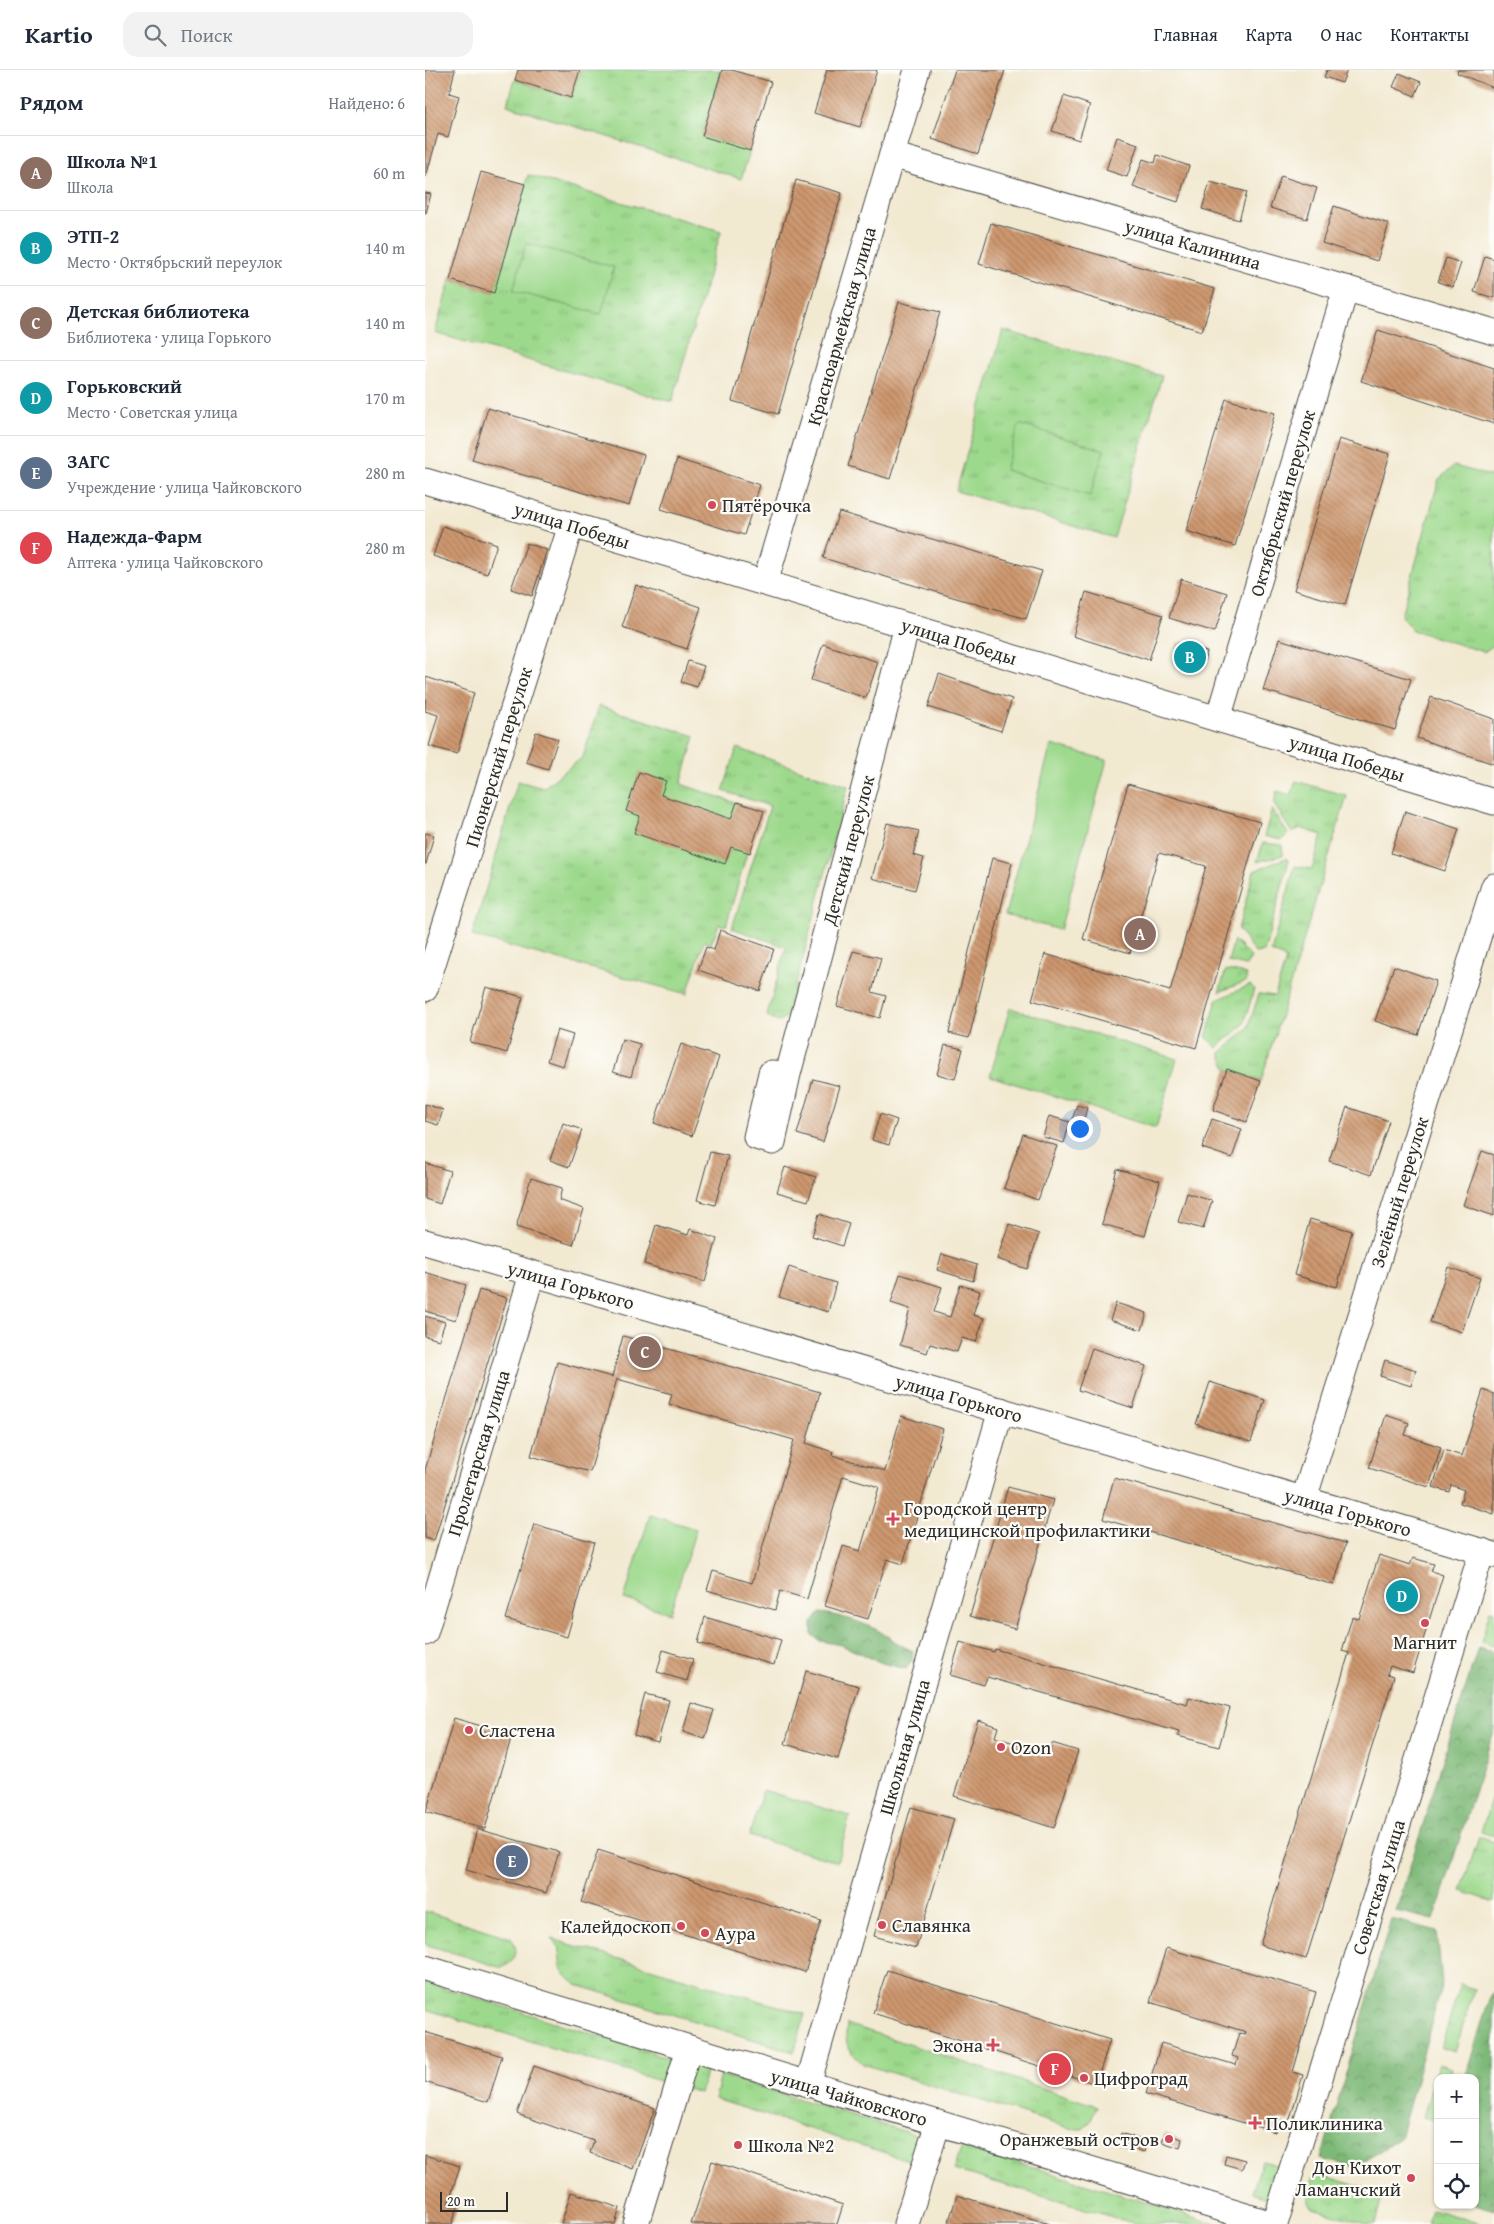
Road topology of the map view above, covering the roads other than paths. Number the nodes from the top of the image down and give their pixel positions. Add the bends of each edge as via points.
1 (917, 70) edge
2 (892, 155) junction
3 (1346, 288) junction
4 (1494, 332) edge
5 (425, 480) edge
6 (571, 525) junction
7 (765, 583) junction
8 (907, 626) junction
9 (1218, 719) junction
10 (1494, 802) edge
11 (1494, 886) edge
12 (425, 989) edge
13 (788, 1074) dead end
14 (425, 1242) edge
15 (532, 1274) junction
16 (1001, 1410) junction
17 (1304, 1499) junction
18 (1488, 1553) edge
19 (425, 1633) edge
20 (425, 1968) edge
21 (689, 2048) junction
22 (808, 2084) junction
23 (938, 2123) junction
24 (636, 2224) edge
25 (906, 2224) edge
26 (1274, 2224) edge

1 - 2 street, Красноармейская улица
2 - 3 street, улица Калинина
2 - 7 street, Красноармейская улица
3 - 4 street, улица Калинина
3 - 9 street, Октябрьский переулок
5 - 6 street, улица Победы
6 - 7 street, улица Победы
6 - 12 street, Пионерский переулок
7 - 8 street, улица Победы
8 - 9 street, улица Победы
8 - 13 street, Детский переулок
9 - 10 street, улица Победы
11 - 17 street, Зелёный переулок
14 - 15 street, улица Горького
15 - 16 street, улица Горького
15 - 19 street, Пролетарская улица
16 - 17 street, улица Горького
16 - 22 street, Школьная улица
17 - 18 street, улица Горького
18 - 26 street, Советская улица
20 - 21 street, улица Чайковского
21 - 22 street, улица Чайковского
21 - 24 street
22 - 23 street, улица Чайковского
23 - 25 street
23 - 26 street, улица Чайковского

